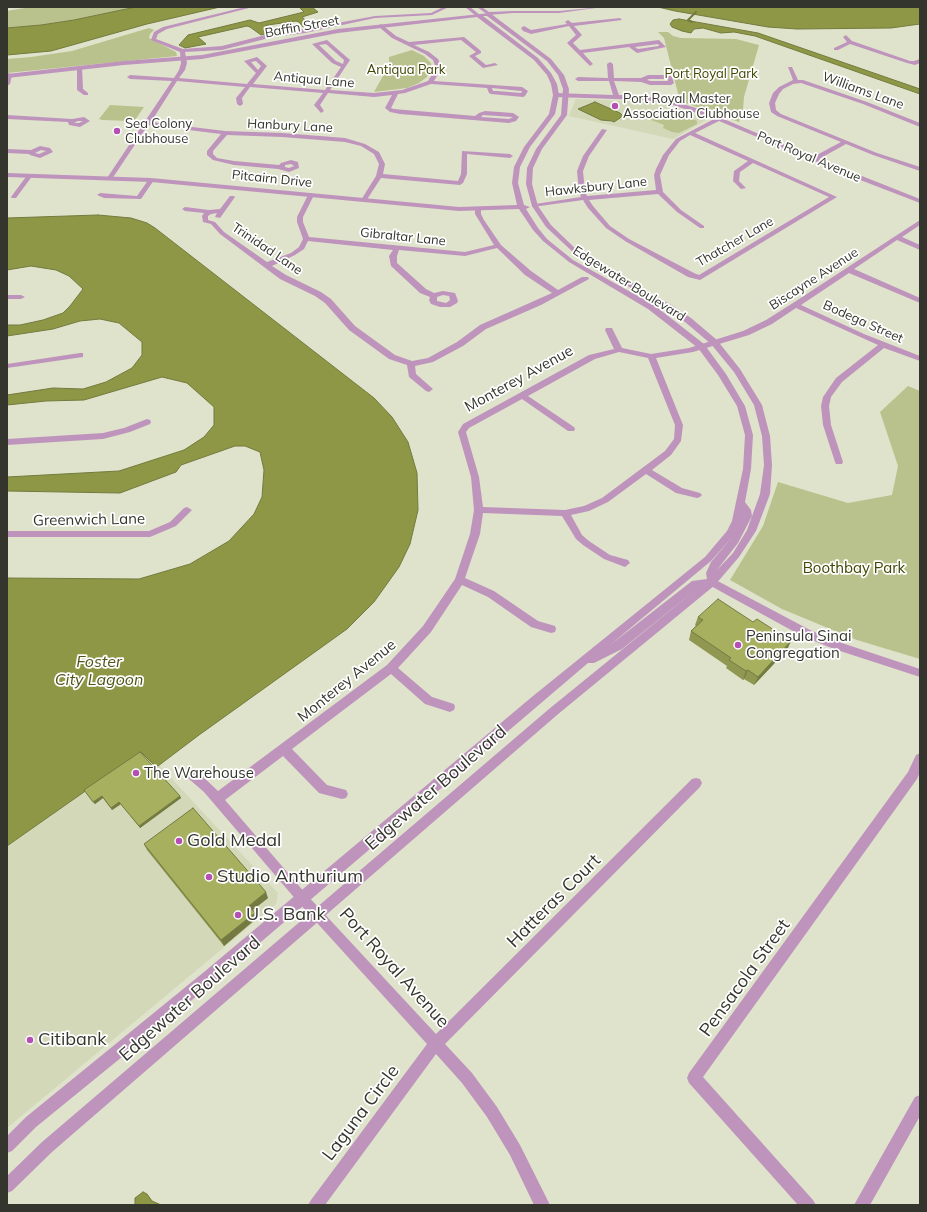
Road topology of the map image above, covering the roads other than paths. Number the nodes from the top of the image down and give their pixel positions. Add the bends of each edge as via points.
1 (251, 7) edge
2 (446, 7) edge
3 (467, 7) edge
4 (479, 7) edge
5 (601, 7) edge
6 (559, 12) junction
7 (488, 14) junction
8 (478, 15) junction
9 (620, 19) dead end
10 (571, 25) junction
11 (381, 26) junction
12 (551, 27) dead end
13 (846, 37) dead end
14 (850, 42) junction
15 (406, 44) junction
16 (631, 46) junction
17 (836, 49) dead end
18 (182, 51) junction
19 (480, 52) junction
20 (579, 52) junction
21 (485, 57) dead end
22 (183, 59) junction
23 (490, 61) dead end
24 (920, 61) edge
25 (590, 64) dead end
26 (610, 64) dead end
27 (344, 66) junction
28 (79, 67) junction
29 (790, 68) dead end
30 (259, 72) dead end
31 (8, 75) edge
32 (130, 77) dead end
33 (176, 79) junction
34 (578, 79) dead end
35 (612, 79) junction
36 (642, 80) dead end
37 (796, 81) junction
38 (430, 82) junction
39 (7, 84) edge
40 (248, 85) junction
41 (489, 87) junction
42 (327, 92) junction
43 (86, 94) dead end
44 (395, 94) junction
45 (556, 95) junction
46 (567, 95) junction
47 (616, 96) junction
48 (240, 104) dead end
49 (321, 111) dead end
50 (7, 117) edge
51 (476, 118) junction
52 (719, 119) junction
53 (73, 121) dead end
54 (147, 123) junction
55 (920, 125) edge
56 (604, 130) dead end
57 (225, 133) junction
58 (690, 133) junction
59 (845, 142) junction
60 (7, 151) edge
61 (32, 152) dead end
62 (510, 156) dead end
63 (814, 159) junction
64 (753, 161) junction
65 (281, 167) dead end
66 (920, 169) edge
67 (7, 174) edge
68 (30, 175) junction
69 (379, 176) junction
70 (110, 178) junction
71 (151, 180) junction
72 (743, 188) dead end
73 (660, 192) junction
74 (100, 195) dead end
75 (311, 195) junction
76 (14, 197) dead end
77 (232, 197) dead end
78 (584, 198) junction
79 (364, 200) junction
80 (920, 201) edge
81 (534, 206) junction
82 (521, 207) junction
83 (185, 209) dead end
84 (478, 209) junction
85 (222, 211) junction
86 (210, 212) junction
87 (920, 222) edge
88 (213, 223) junction
89 (702, 227) dead end
90 (897, 238) junction
91 (306, 240) junction
92 (498, 246) junction
93 (397, 248) junction
94 (920, 248) edge
95 (266, 265) junction
96 (849, 270) junction
97 (585, 278) dead end
98 (557, 293) junction
99 (434, 296) dead end
100 (7, 297) edge
101 (21, 297) dead end
102 (920, 301) edge
103 (796, 305) junction
104 (609, 330) dead end
105 (714, 342) junction
106 (882, 345) junction
107 (701, 346) junction
108 (619, 350) junction
109 (80, 355) dead end
110 (651, 356) junction
111 (920, 359) edge
112 (412, 364) junction
113 (7, 366) edge
114 (429, 389) dead end
115 (523, 396) junction
116 (147, 422) dead end
117 (571, 429) dead end
118 (7, 442) edge
119 (840, 462) dead end
120 (646, 470) junction
121 (697, 495) dead end
122 (741, 503) junction
123 (187, 510) dead end
124 (479, 510) junction
125 (565, 514) junction
126 (7, 534) edge
127 (626, 563) dead end
128 (460, 580) junction
129 (712, 582) junction
130 (551, 629) dead end
131 (391, 668) junction
132 (573, 669) junction
133 (920, 673) edge
134 (450, 707) dead end
135 (284, 749) junction
136 (920, 758) edge
137 (193, 775) dead end
138 (696, 783) dead end
139 (342, 794) dead end
140 (217, 799) junction
141 (302, 898) junction
142 (318, 914) junction
143 (436, 1043) junction
144 (920, 1102) edge
145 (7, 1146) edge
146 (7, 1186) edge
147 (316, 1205) edge
148 (542, 1205) edge
149 (808, 1205) edge
150 (862, 1205) edge

1 - 18 street via 165,28 154,36 154,40
2 - 18 street via 432,14 375,17 273,35 232,46
3 - 8 street
4 - 7 street, Edgewater Boulevard
5 - 6 street, Baffin Street
6 - 7 street, Baffin Street
6 - 10 street
7 - 8 street, Baffin Street
7 - 46 street, Edgewater Boulevard via 552,64 561,75
8 - 11 street, Baffin Street
8 - 45 street via 540,63 551,79
9 - 10 street
10 - 12 street
10 - 20 street via 579,35 570,42
11 - 15 street
11 - 22 street, Baffin Street via 338,31 213,56
13 - 14 street
14 - 17 street
14 - 24 street via 909,62
15 - 19 street via 462,38
15 - 38 street via 427,53 437,62 437,74
16 - 16 street via 637,51 663,47 659,42
16 - 20 street
18 - 22 street
19 - 21 street
19 - 23 street via 472,56 486,67 495,65
20 - 25 street
22 - 28 street, Baffin Street
22 - 33 street via 182,70
26 - 35 street
27 - 27 street via 347,60 327,42 316,44 334,62
27 - 42 street
28 - 31 street, Baffin Street
28 - 43 street via 80,90
29 - 37 street
30 - 40 street
31 - 39 street
32 - 33 street, Antiqua Lane
33 - 40 street, Antiqua Lane
33 - 54 street
34 - 35 street
35 - 36 street
35 - 47 street
37 - 55 street, Williams Lane via 859,100
37 - 59 street via 776,93 772,103 773,111
38 - 41 street
38 - 44 street, Antiqua Lane
40 - 42 street, Antiqua Lane
40 - 48 street via 239,98
41 - 41 street via 522,89 525,91 522,95 497,93 491,92
42 - 44 street, Antiqua Lane
42 - 49 street via 317,106
44 - 51 street via 388,109 397,112
45 - 46 street, Port Royal Avenue
45 - 82 street, Edgewater Boulevard via 552,114 527,147 517,167 515,183
46 - 47 street, Port Royal Avenue
46 - 81 street, Edgewater Boulevard via 564,115 538,149 530,168 529,184
47 - 52 street, Port Royal Avenue via 670,102
50 - 53 street
51 - 51 street via 511,121 516,117 486,113
52 - 58 street
52 - 63 street, Port Royal Avenue
54 - 57 street, Hanbury Lane
54 - 70 street
56 - 78 street, Thatcher Lane via 586,156 580,171
57 - 65 street via 210,151 214,159
57 - 69 street, Hanbury Lane via 282,135 363,145 377,153 382,164
58 - 64 street, Thatcher Lane
58 - 73 street via 672,146 659,169
59 - 63 street
59 - 66 street
60 - 61 street
62 - 69 street via 464,152 464,174 460,183
63 - 80 street, Port Royal Avenue
64 - 72 street via 738,171 736,181
64 - 78 street, Thatcher Lane via 834,197 700,278 627,240 597,217
67 - 68 street, Pitcairn Drive
68 - 70 street, Pitcairn Drive
68 - 76 street
69 - 79 street
70 - 71 street, Pitcairn Drive
71 - 74 street via 139,198
71 - 75 street, Pitcairn Drive
73 - 78 street, Hawksbury Lane
73 - 89 street via 671,205
75 - 79 street, Pitcairn Drive
75 - 91 street via 300,217
77 - 85 street, Trinidad Lane
78 - 81 street, Hawksbury Lane
79 - 84 street, Pitcairn Drive
81 - 82 street, Pitcairn Drive
81 - 105 street, Edgewater Boulevard via 548,226 577,253 670,308
82 - 84 street, Pitcairn Drive
82 - 107 street, Edgewater Boulevard via 535,229 562,254 651,307
83 - 86 street
84 - 92 street via 481,220
85 - 86 street
85 - 88 street, Trinidad Lane
86 - 88 street via 204,219
87 - 90 street, Biscayne Avenue
88 - 95 street, Trinidad Lane via 222,233
90 - 94 street
90 - 96 street, Biscayne Avenue
91 - 93 street, Gibraltar Lane
91 - 95 street via 299,250
92 - 93 street, Gibraltar Lane via 460,254
92 - 98 street via 528,273
93 - 99 street via 393,256 394,264 423,291
95 - 112 street, Trinidad Lane via 283,278 322,297 352,328 392,357
96 - 102 street
96 - 103 street, Biscayne Avenue
97 - 98 street
98 - 112 street via 520,312 488,324 460,344 430,360
100 - 101 street
103 - 105 street, Biscayne Avenue via 752,330
103 - 106 street, Bodega Street
104 - 108 street
105 - 107 street, Monterey Avenue
105 - 129 street, Edgewater Boulevard via 737,371 758,405 766,436 768,465 765,494 752,531 736,555
106 - 111 street, Bodega Street
106 - 119 street via 839,380 827,397 825,406 828,425
107 - 110 street, Monterey Avenue
107 - 122 street, Edgewater Boulevard via 741,406 749,435 748,469
108 - 110 street, Monterey Avenue
108 - 115 street, Monterey Avenue via 592,357
109 - 113 street
110 - 120 street via 677,418 680,433 674,446
112 - 114 street via 412,374
115 - 117 street
115 - 124 street, Monterey Avenue via 477,419 462,432 475,477
116 - 118 street via 103,436
120 - 121 street via 679,491
120 - 125 street via 597,505
122 - 129 street, Edgewater Boulevard via 747,516 735,541 714,565 711,573
122 - 132 street, Edgewater Boulevard via 737,522 708,559
123 - 126 street, Greenwich Lane via 173,524 150,534
124 - 125 street
124 - 128 street, Monterey Avenue via 475,534
125 - 127 street via 579,537 586,543 607,558
128 - 130 street via 491,594 535,624
128 - 131 street, Monterey Avenue via 427,629
129 - 132 street, Edgewater Boulevard via 694,584 618,646
129 - 133 street via 806,633
129 - 142 street, Edgewater Boulevard via 554,712
131 - 134 street via 429,701
131 - 135 street, Monterey Avenue
132 - 141 street, Edgewater Boulevard
135 - 139 street via 323,789
135 - 140 street, Monterey Avenue
136 - 149 street, Pensacola Street via 913,775 694,1078
137 - 140 street, Port Royal Avenue
138 - 143 street, Hatteras Court
140 - 141 street, Port Royal Avenue
141 - 142 street, Port Royal Avenue
141 - 145 street, Edgewater Boulevard via 31,1122
142 - 143 street, Port Royal Avenue
142 - 146 street, Edgewater Boulevard via 47,1147
143 - 147 street, Laguna Circle
143 - 148 street, Port Royal Avenue via 467,1078 492,1112 515,1150
144 - 150 street

